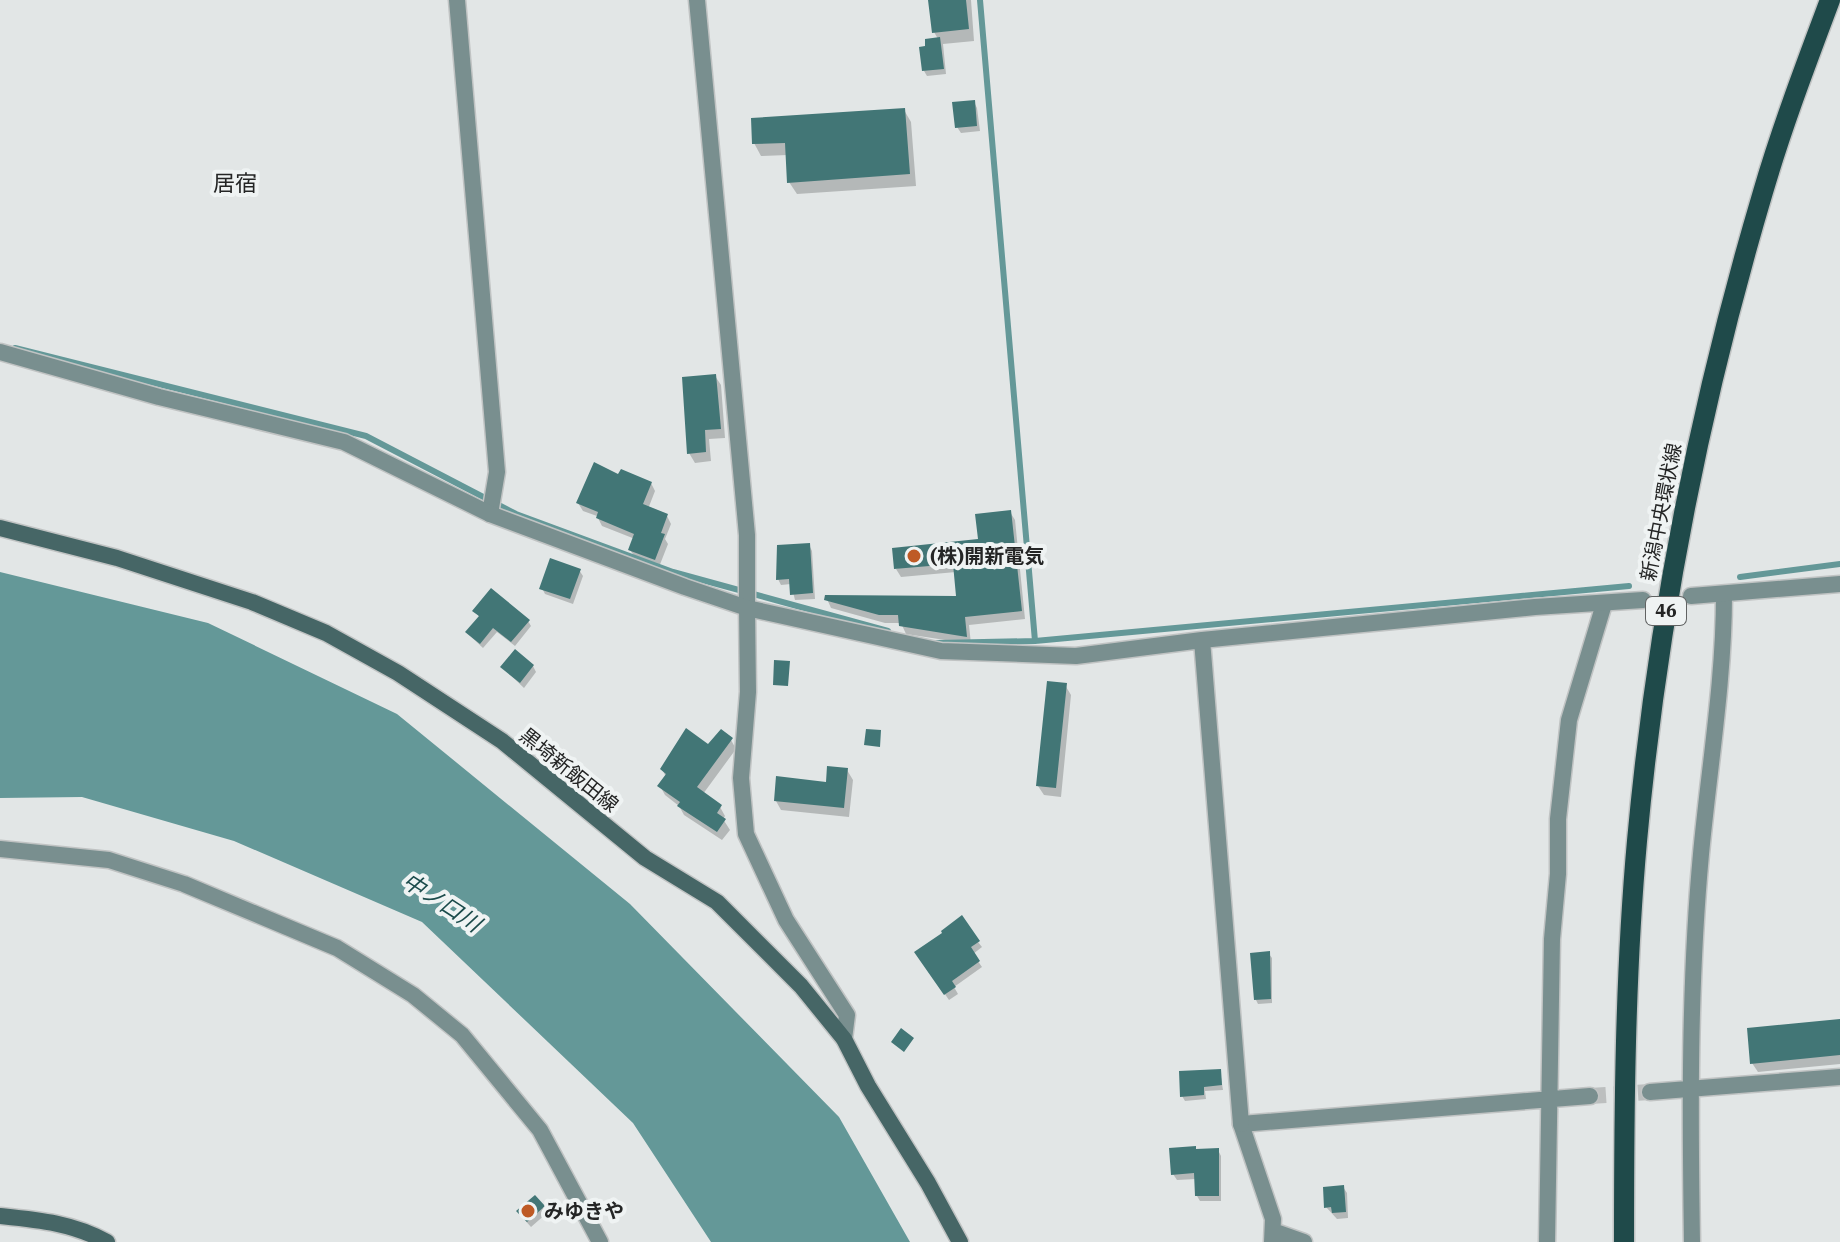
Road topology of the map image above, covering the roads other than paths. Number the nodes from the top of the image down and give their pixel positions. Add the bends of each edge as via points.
1 (457, 0) edge
2 (697, 0) edge
3 (1830, 0) edge
4 (0, 352) edge
5 (490, 514) junction
6 (0, 528) edge
7 (1840, 584) edge
8 (1724, 595) junction
9 (1691, 596) dead end
10 (1643, 600) dead end
11 (1604, 604) junction
12 (747, 608) junction
13 (1202, 640) junction
14 (0, 849) edge
15 (844, 1039) junction
16 (1840, 1077) edge
17 (1690, 1088) junction
18 (1650, 1092) tunnel mouth
19 (1590, 1096) tunnel mouth
20 (1551, 1100) junction
21 (1241, 1124) junction
22 (0, 1216) edge
23 (1272, 1236) edge
24 (107, 1242) edge
25 (600, 1242) edge
26 (960, 1242) edge
27 (1304, 1242) edge
28 (1547, 1242) edge
29 (1624, 1242) edge
30 (1692, 1242) edge

1 - 5 street via 497,472
2 - 12 street via 747,535
3 - 29 main road, 新潟中央環状線 / 46 via 1767,177 1735,293 1688,490 1664,627 1630,933
4 - 5 street via 344,442
5 - 12 street
6 - 15 main road, 黒埼新飯田線 via 117,558 252,602 326,633 398,673 502,741 645,858 717,902 801,986
7 - 8 street
8 - 9 street
8 - 17 street via 1724,649 1693,958
10 - 11 street
11 - 13 street
11 - 20 street via 1569,720 1558,819
12 - 13 street via 941,651 1076,656
12 - 15 street via 741,778 746,834 786,920 847,1015
13 - 21 street
14 - 25 street via 109,860 184,884 337,948 413,995 462,1035 540,1130
15 - 26 main road, 黒埼新飯田線
16 - 17 street
17 - 18 street
17 - 30 street
19 - 20 street
20 - 21 street
20 - 28 street
21 - 23 street via 1273,1219
22 - 24 main road via 84,1230
23 - 27 street

